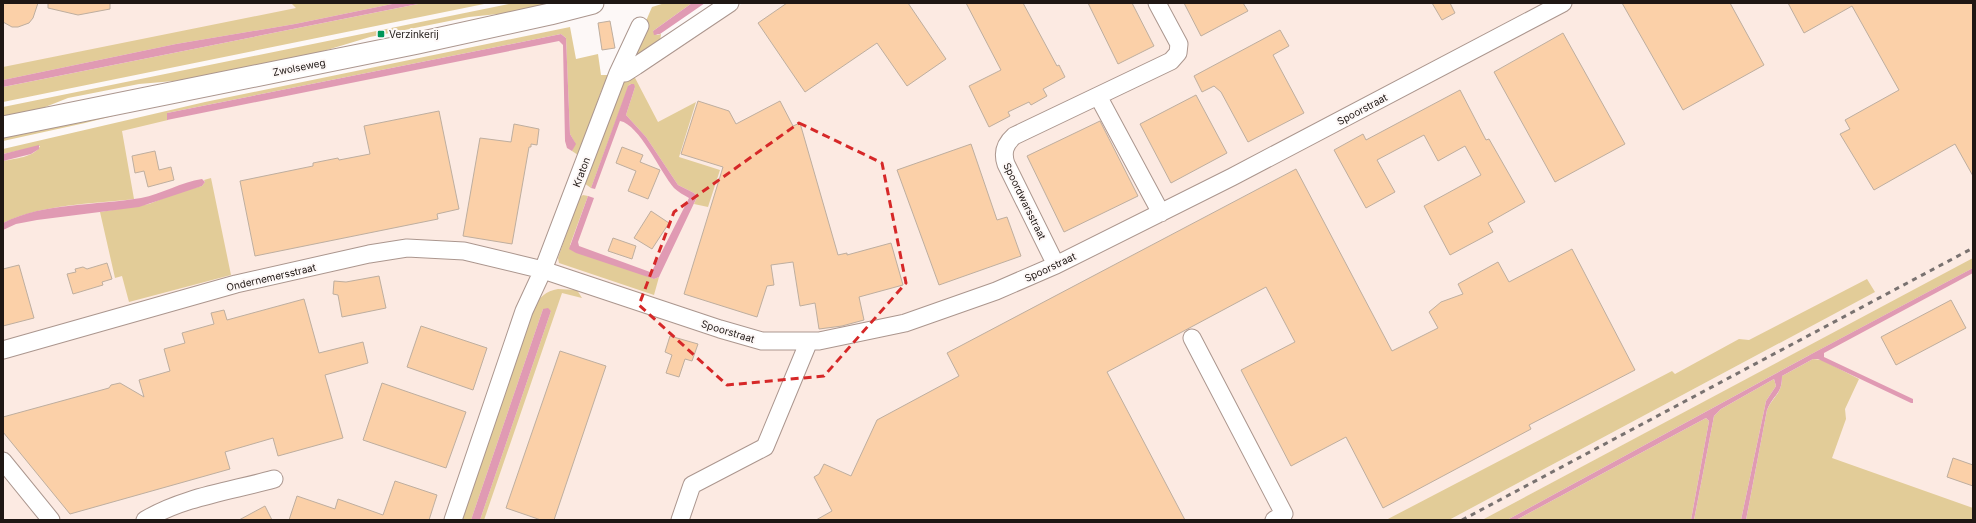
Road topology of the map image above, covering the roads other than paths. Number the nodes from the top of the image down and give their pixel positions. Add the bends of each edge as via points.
1 (593, 3) edge
2 (730, 3) edge
3 (1157, 3) edge
4 (1563, 3) edge
5 (640, 26) dead end
6 (618, 74) junction
7 (1098, 96) junction
8 (3, 127) edge
9 (1161, 213) junction
10 (1056, 265) junction
11 (543, 270) junction
12 (1192, 338) dead end
13 (809, 341) junction
14 (3, 350) edge
15 (3, 461) edge
16 (274, 479) dead end
17 (51, 520) edge
18 (145, 520) edge
19 (453, 520) edge
20 (680, 520) edge
21 (1274, 520) edge

1 - 8 main road, Zwolseweg via 418,43
2 - 6 street via 636,66
3 - 7 street, Spoordwarsstraat via 1179,44 1178,53 1171,61
4 - 9 street, Spoorstraat
5 - 6 street, Kraton
6 - 11 street, Kraton
7 - 9 street
7 - 10 street, Spoordwarsstraat via 1014,136 1003,151 1006,164
9 - 10 street, Spoorstraat
10 - 13 street, Spoorstraat via 996,291 905,323
11 - 13 street, Spoorstraat via 762,341
11 - 14 street, Ondernemersstraat via 464,251 407,248 236,284
11 - 19 street via 524,311
12 - 21 street via 1284,514
13 - 20 street via 765,447 692,486
15 - 17 street
16 - 18 street via 166,509

